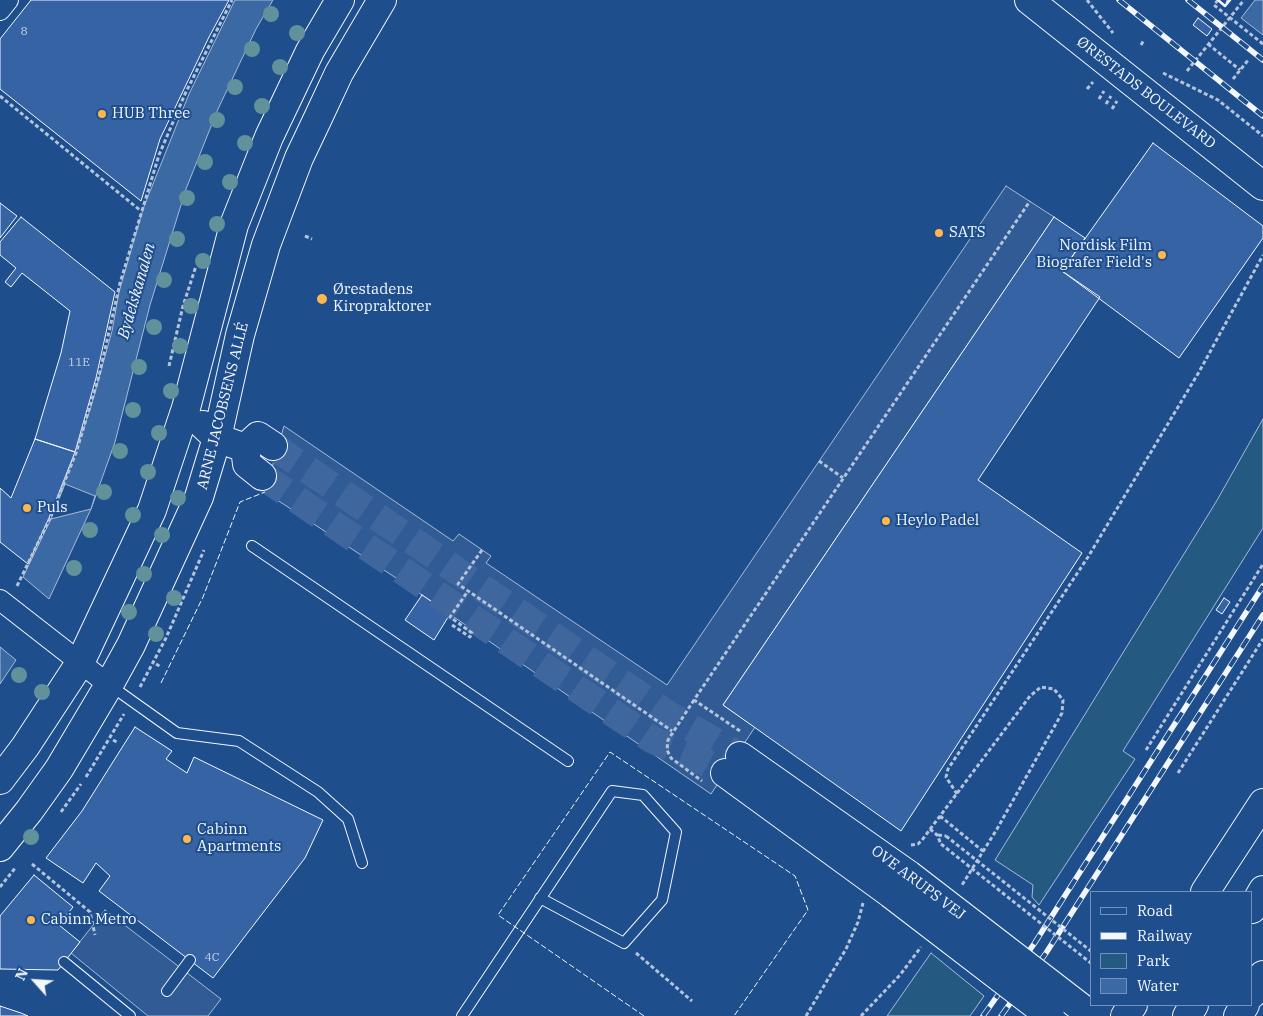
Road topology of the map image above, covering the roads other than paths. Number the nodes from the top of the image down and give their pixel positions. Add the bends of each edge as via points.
1 (8, 0) edge
2 (340, 0) edge
3 (382, 0) edge
4 (1029, 0) edge
5 (1056, 0) edge
6 (0, 10) edge
7 (1263, 166) edge
8 (1263, 186) edge
9 (186, 408) junction
10 (217, 438) junction
11 (273, 446) tunnel mouth
12 (245, 448) junction
13 (262, 476) tunnel mouth
14 (252, 546) dead end
15 (3, 602) edge
16 (80, 663) junction
17 (109, 685) junction
18 (568, 761) dead end
19 (728, 761) tunnel mouth
20 (0, 780) edge
21 (1263, 803) edge
22 (0, 847) edge
23 (362, 862) dead end
24 (900, 885) junction
25 (1263, 890) edge
26 (1206, 891) edge
27 (540, 898) junction
28 (1253, 907) edge
29 (190, 960) dead end
30 (64, 962) dead end
31 (1263, 975) edge
32 (167, 991) dead end
33 (1253, 992) edge
34 (1132, 1006) edge
35 (130, 1016) edge
36 (462, 1016) edge
37 (1050, 1016) edge
38 (1092, 1016) edge
39 (1124, 1016) edge

1 - 6 street
2 - 9 main road via 310,51 269,137 234,225
3 - 10 main road, ARNE JACOBSENS ALLÉ via 339,73 299,158 266,245 240,335
4 - 8 main road, ØRESTADS BOULEVARD
5 - 7 main road, ØRESTADS BOULEVARD
9 - 10 main road
9 - 16 main road via 152,510
10 - 12 main road
10 - 17 main road, ARNE JACOBSENS ALLÉ via 199,497 131,645
11 - 12 main road via 258,436
12 - 13 main road via 247,464
14 - 18 lane
15 - 16 street
16 - 17 street
16 - 20 main road via 26,747
17 - 22 main road, ARNE JACOBSENS ALLÉ via 59,769
17 - 23 lane via 177,733 239,741 318,792 348,819
19 - 24 main road, OVE ARUPS VEJ
21 - 26 main road
24 - 37 main road, OVE ARUPS VEJ, bridge
24 - 38 main road, OVE ARUPS VEJ, bridge
25 - 28 main road
27 - 27 lane via 612,791 643,795 676,832 662,900 624,943
27 - 36 lane
29 - 32 lane
30 - 35 lane
31 - 33 main road
34 - 39 main road

